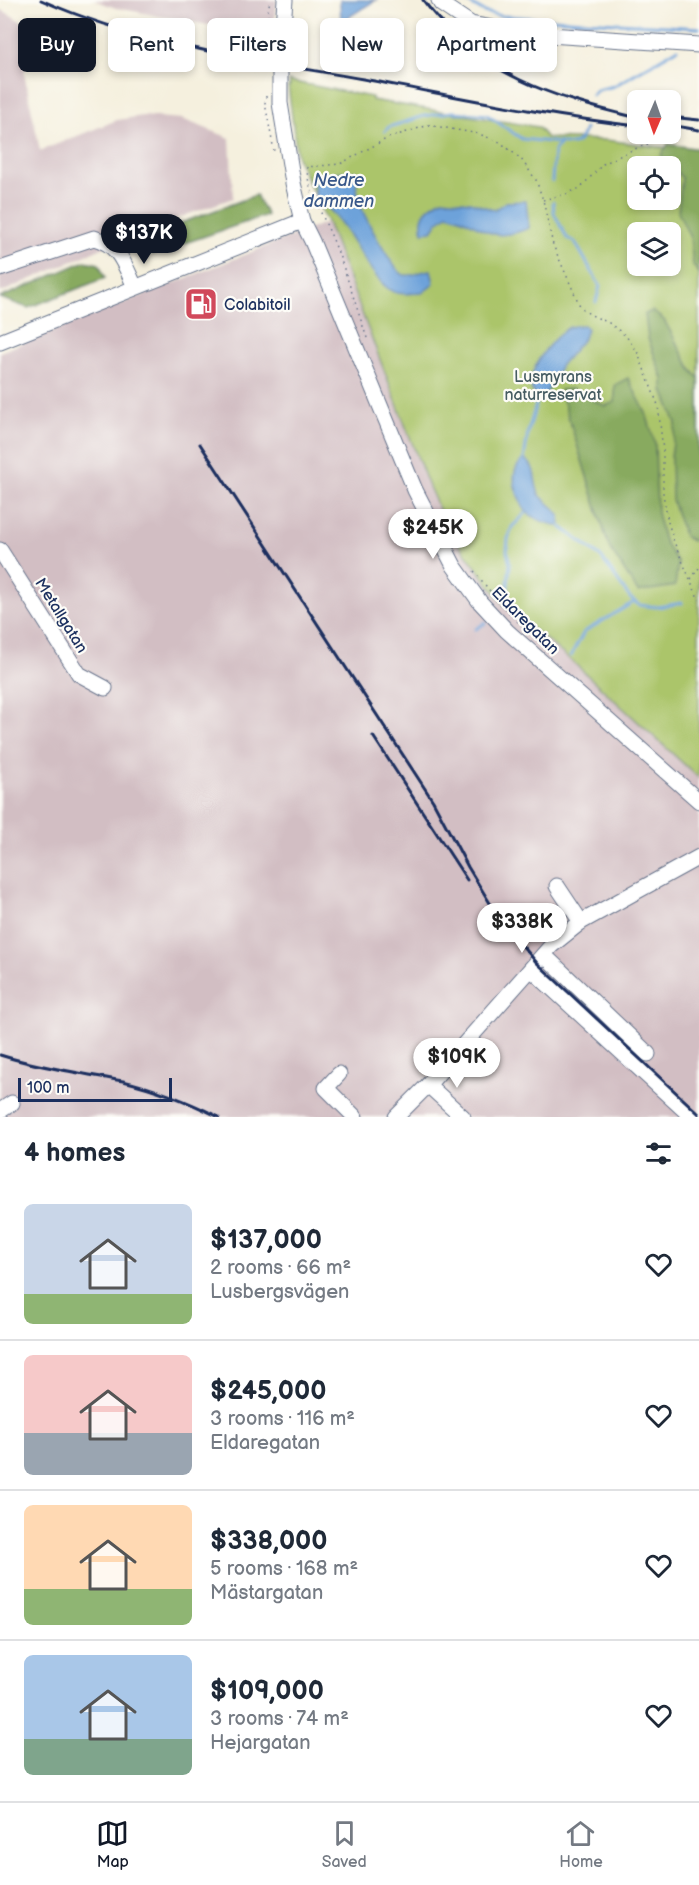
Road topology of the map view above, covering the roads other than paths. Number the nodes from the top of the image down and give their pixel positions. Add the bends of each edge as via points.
1 (285, 0) edge
2 (439, 0) edge
3 (699, 45) edge
4 (302, 221) junction
5 (0, 269) edge
6 (135, 287) junction
7 (0, 342) edge
8 (0, 550) edge
9 (105, 688) dead end
10 (699, 801) edge
11 (699, 857) edge
12 (558, 886) dead end
13 (581, 922) junction
14 (544, 955) junction
15 (531, 969) junction
16 (648, 1054) dead end
17 (339, 1074) dead end
18 (428, 1085) junction
19 (356, 1117) edge
20 (396, 1117) edge
21 (463, 1117) edge
22 (692, 1117) edge

1 - 4 street, Eldaregatan via 280,103
2 - 3 street via 471,24 519,33
4 - 6 street
4 - 10 street, Eldaregatan via 415,490 454,566 507,631
5 - 6 street via 94,238 116,248
6 - 7 street
8 - 9 street, Metallgatan via 79,674
11 - 13 street
12 - 13 street
13 - 14 street
14 - 15 street
14 - 16 street via 591,990
15 - 18 street
15 - 22 street
17 - 19 street via 326,1088
18 - 20 street
18 - 21 street

